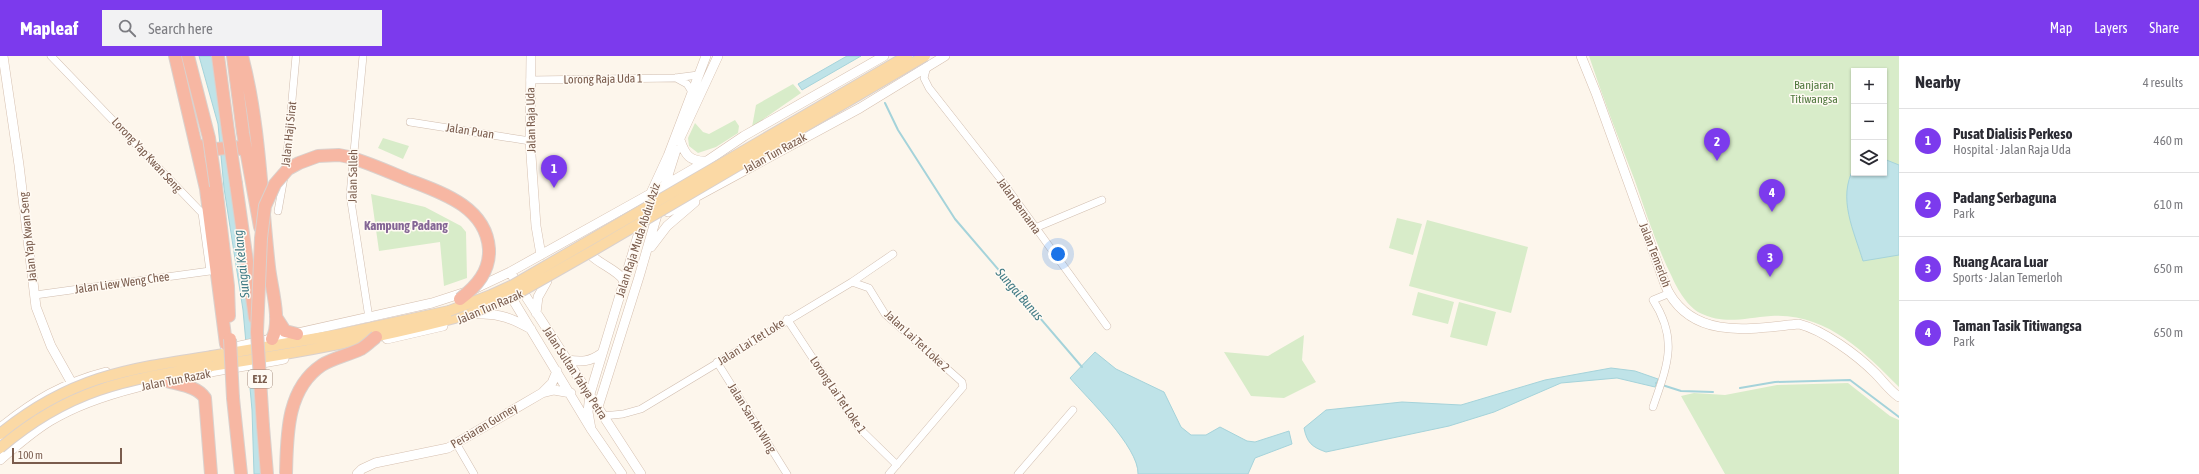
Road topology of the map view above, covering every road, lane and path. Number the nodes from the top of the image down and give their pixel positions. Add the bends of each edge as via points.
1 (3, 56) edge
2 (51, 56) edge
3 (176, 56) edge
4 (188, 56) edge
5 (218, 56) edge
6 (233, 56) edge
7 (242, 56) edge
8 (296, 56) edge
9 (363, 56) edge
10 (531, 56) edge
11 (706, 56) edge
12 (718, 56) edge
13 (884, 56) edge
14 (907, 56) edge
15 (925, 56) edge
16 (945, 56) edge
17 (1581, 56) edge
18 (927, 66) junction
19 (698, 76) junction
20 (910, 77) junction
21 (675, 78) junction
22 (708, 79) junction
23 (530, 80) junction
24 (929, 88) junction
25 (692, 92) junction
26 (410, 122) dead end
27 (757, 129) junction
28 (242, 133) junction
29 (530, 140) junction
30 (680, 140) junction
31 (236, 147) junction
32 (765, 158) junction
33 (247, 159) junction
34 (707, 161) junction
35 (665, 186) junction
36 (713, 187) junction
37 (650, 194) junction
38 (1102, 200) dead end
39 (278, 211) dead end
40 (656, 219) junction
41 (640, 228) junction
42 (1035, 228) junction
43 (541, 254) junction
44 (894, 254) dead end
45 (646, 255) junction
46 (592, 256) junction
47 (269, 267) junction
48 (210, 271) joint
49 (510, 272) junction
50 (499, 277) junction
51 (547, 281) junction
52 (624, 282) junction
53 (852, 282) junction
54 (524, 294) junction
55 (1670, 294) junction
56 (34, 295) junction
57 (513, 299) junction
58 (448, 311) junction
59 (479, 314) junction
60 (536, 314) junction
61 (276, 317) junction
62 (369, 318) junction
63 (787, 320) junction
64 (1106, 326) dead end
65 (533, 330) junction
66 (257, 332) junction
67 (297, 334) junction
68 (376, 337) junction
69 (272, 339) junction
70 (602, 353) junction
71 (567, 360) junction
72 (717, 362) junction
73 (558, 371) junction
74 (167, 381) junction
75 (72, 382) junction
76 (542, 393) junction
77 (571, 393) junction
78 (590, 394) junction
79 (1899, 397) edge
80 (233, 398) junction
81 (1653, 406) dead end
82 (598, 407) junction
83 (74, 409) junction
84 (1073, 410) dead end
85 (604, 416) junction
86 (0, 428) edge
87 (591, 429) junction
88 (0, 434) edge
89 (456, 443) junction
90 (0, 448) edge
91 (0, 460) edge
92 (897, 465) junction
93 (211, 474) edge
94 (240, 474) edge
95 (267, 474) edge
96 (286, 474) edge
97 (358, 474) edge
98 (474, 474) edge
99 (622, 474) edge
100 (641, 474) edge
101 (787, 474) edge
102 (889, 474) edge
103 (1018, 474) edge

1 - 56 main road, Jalan Yap Kwan Seng
2 - 48 street, Lorong Yap Kwan Seng via 202,213
3 - 31 highway, bridge via 207,150
3 - 80 highway, bridge via 206,189
4 - 80 highway, E12, bridge via 209,138 224,242
5 - 66 highway, E12, bridge
6 - 28 highway
7 - 47 highway, bridge via 252,94
8 - 39 street, Jalan Haji Sirat via 286,166
9 - 62 street, Jalan Salleh via 350,195
10 - 23 main road, Jalan Raja Uda
11 - 19 main road, Jalan Raja Muda Abdul Aziz
12 - 22 main road, Jalan Raja Muda Abdul Aziz
13 - 27 main road, Jalan Tun Razak
14 - 58 main road, Jalan Tun Razak, bridge via 513,284
15 - 68 main road, Jalan Tun Razak, bridge via 515,295 470,314
16 - 18 main road, Jalan Tun Razak
17 - 55 main road, Jalan Temerloh
18 - 20 main road, Jalan Tun Razak
18 - 24 street, Jalan Bernama via 924,78
19 - 21 street, Lorong Raja Uda 1
19 - 22 main road
19 - 25 main road, Jalan Raja Muda Abdul Aziz
20 - 24 street, Jalan Bernama
20 - 32 main road, Jalan Tun Razak via 860,108
21 - 23 street, Lorong Raja Uda 1
21 - 25 street via 686,84
22 - 30 main road, Jalan Raja Muda Abdul Aziz
23 - 29 main road, Jalan Raja Uda
24 - 42 street, Jalan Bernama
25 - 37 main road, Jalan Raja Muda Abdul Aziz via 668,156
26 - 29 street, Jalan Puan
27 - 32 main road via 746,144 747,151 752,156
27 - 34 main road, Jalan Tun Razak
28 - 31 highway
28 - 33 highway
29 - 43 main road, Jalan Raja Uda
30 - 34 main road via 688,157 694,161
30 - 35 main road, Jalan Raja Muda Abdul Aziz
31 - 33 highway via 242,150
32 - 36 main road, Jalan Tun Razak
33 - 47 highway, bridge
34 - 35 main road, Jalan Tun Razak
35 - 37 main road, Jalan Tun Razak
35 - 40 main road, Jalan Raja Muda Abdul Aziz
36 - 40 main road, Jalan Tun Razak
36 - 45 main road via 659,234
37 - 41 main road, Jalan Raja Muda Abdul Aziz
37 - 43 main road, Jalan Tun Razak
38 - 42 street
40 - 41 main road, Jalan Tun Razak
40 - 45 main road, Jalan Raja Muda Abdul Aziz
41 - 46 main road, Jalan Tun Razak
41 - 52 main road, Jalan Raja Muda Abdul Aziz
42 - 64 street, Jalan Bernama
43 - 49 main road, Jalan Tun Razak
44 - 53 street, Jalan Lai Tet Loke
45 - 82 main road, Jalan Raja Muda Abdul Aziz
46 - 51 main road, Jalan Tun Razak
46 - 52 main road via 621,276
47 - 61 highway
48 - 56 street, Jalan Liew Weng Chee
49 - 50 main road, Jalan Tun Razak
49 - 54 main road, Jalan Sultan Yahya Petra
50 - 57 main road, Jalan Sultan Yahya Petra
50 - 62 main road, Jalan Tun Razak via 450,298
51 - 54 main road, Jalan Tun Razak
51 - 60 main road via 538,297
52 - 70 main road, Jalan Raja Muda Abdul Aziz
53 - 63 street, Jalan Lai Tet Loke
53 - 92 street, Jalan Lai Tet Loke 2 via 869,288 885,314 962,382 963,387
54 - 57 main road, Jalan Tun Razak
54 - 60 main road, Jalan Sultan Yahya Petra
55 - 79 main road, Jalan Temerloh via 1690,315 1701,322 1720,328 1740,329 1799,324 1807,326 1825,335 1860,360
55 - 81 street via 1653,300 1668,337 1668,358
56 - 75 main road, Jalan Yap Kwan Seng via 41,325
57 - 59 main road, Jalan Tun Razak
57 - 65 main road, Jalan Sultan Yahya Petra
58 - 66 highway, bridge via 476,286 487,265 488,241 476,218 462,204 444,194 360,160 339,155 318,156 288,169 275,184 265,206
58 - 88 main road, Jalan Tun Razak, bridge via 341,334 163,363 99,377 40,404
59 - 65 main road via 494,313
59 - 74 main road, Jalan Tun Razak, bridge via 415,334
60 - 71 main road, Jalan Sultan Yahya Petra
61 - 67 highway via 285,331
61 - 69 highway
62 - 67 main road, Jalan Tun Razak
63 - 72 street, Jalan Lai Tet Loke
63 - 92 street, Lorong Lai Tet Loke 1 via 858,427
65 - 73 main road, Jalan Sultan Yahya Petra
66 - 95 highway, E12, bridge
67 - 69 main road, Jalan Tun Razak
68 - 90 main road, Jalan Tun Razak, bridge via 307,352 151,376 90,391 41,417
68 - 96 highway, bridge via 362,348 321,366 304,383 292,407
69 - 75 main road, Jalan Tun Razak, bridge via 153,361
70 - 71 main road via 593,360
70 - 78 main road, Jalan Raja Muda Abdul Aziz
71 - 78 main road, Jalan Sultan Yahya Petra
72 - 85 street, Jalan Lai Tet Loke via 641,409
72 - 101 street, Jalan San Ah Wing
73 - 76 main road, Persiaran Gurney via 552,383
73 - 77 main road, Jalan Sultan Yahya Petra
74 - 83 main road, Jalan Tun Razak via 121,391
74 - 93 highway via 192,388 205,398
75 - 83 main road, Jalan Yap Kwan Seng via 76,392
75 - 86 main road, Jalan Tun Razak via 45,396
76 - 77 main road, Persiaran Gurney via 554,390
76 - 89 main road, Persiaran Gurney
77 - 87 main road, Jalan Sultan Yahya Petra
78 - 82 main road, Jalan Sultan Yahya Petra
78 - 87 main road, Jalan Raja Muda Abdul Aziz via 588,412
80 - 94 highway, E12
82 - 85 main road, Jalan Sultan Yahya Petra
83 - 91 main road, Jalan Tun Razak via 50,421
84 - 103 street
85 - 100 main road, Jalan Sultan Yahya Petra
87 - 99 main road, Jalan Sultan Yahya Petra
89 - 97 main road, Persiaran Gurney via 448,448 375,463 362,469
89 - 98 street
92 - 102 street

